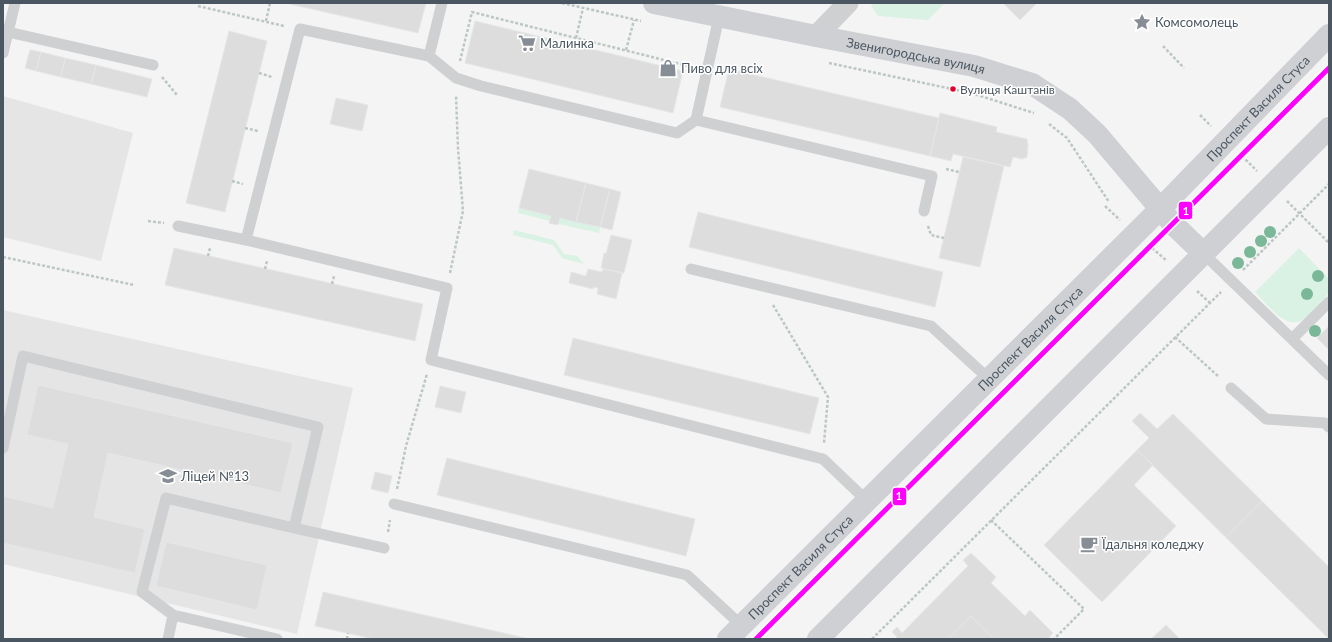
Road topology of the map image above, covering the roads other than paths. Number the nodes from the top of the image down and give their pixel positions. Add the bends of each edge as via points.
1 (15, 3) edge
2 (442, 3) edge
3 (848, 3) edge
4 (651, 13) edge
5 (718, 17) junction
6 (8, 32) junction
7 (1329, 35) edge
8 (816, 36) junction
9 (3, 53) edge
10 (429, 56) junction
11 (153, 65) road end
12 (696, 120) junction
13 (1329, 128) edge
14 (1161, 208) junction
15 (924, 211) road end
16 (178, 226) dead end
17 (246, 240) junction
18 (1204, 254) junction
19 (691, 269) dead end
20 (1329, 302) edge
21 (1292, 339) junction
22 (1329, 374) edge
23 (989, 379) junction
24 (1231, 388) road end
25 (1329, 427) edge
26 (3, 448) edge
27 (867, 501) junction
28 (394, 504) road end
29 (294, 528) junction
30 (384, 548) road end
31 (173, 615) junction
32 (734, 632) edge
33 (168, 639) edge
34 (277, 639) edge
35 (818, 639) edge

1 - 6 lane
2 - 10 lane
3 - 8 street
4 - 5 street, Звенигородська вулиця
5 - 8 street, Звенигородська вулиця
5 - 12 lane
6 - 9 lane
6 - 11 lane
7 - 14 street, Проспект Василя Стуса
8 - 14 street, Звенигородська вулиця via 974,66 1032,84 1070,109 1097,134
10 - 12 lane via 456,78 481,86 676,133
10 - 17 lane via 300,29
12 - 15 lane via 932,176
13 - 18 street
14 - 18 street, Звенигородська вулиця via 1173,224
14 - 23 street, Проспект Василя Стуса
16 - 17 lane
17 - 27 lane via 448,288 431,360 823,459
18 - 21 lane
18 - 35 street
19 - 23 lane via 931,326
20 - 21 lane
21 - 22 lane
23 - 27 street, Проспект Василя Стуса
24 - 25 lane via 1266,420 1325,424
26 - 29 lane via 23,356 318,427
27 - 32 street, Проспект Василя Стуса
28 - 32 lane via 687,575
29 - 30 lane
29 - 31 lane via 166,498 142,592
31 - 33 lane
31 - 34 lane

